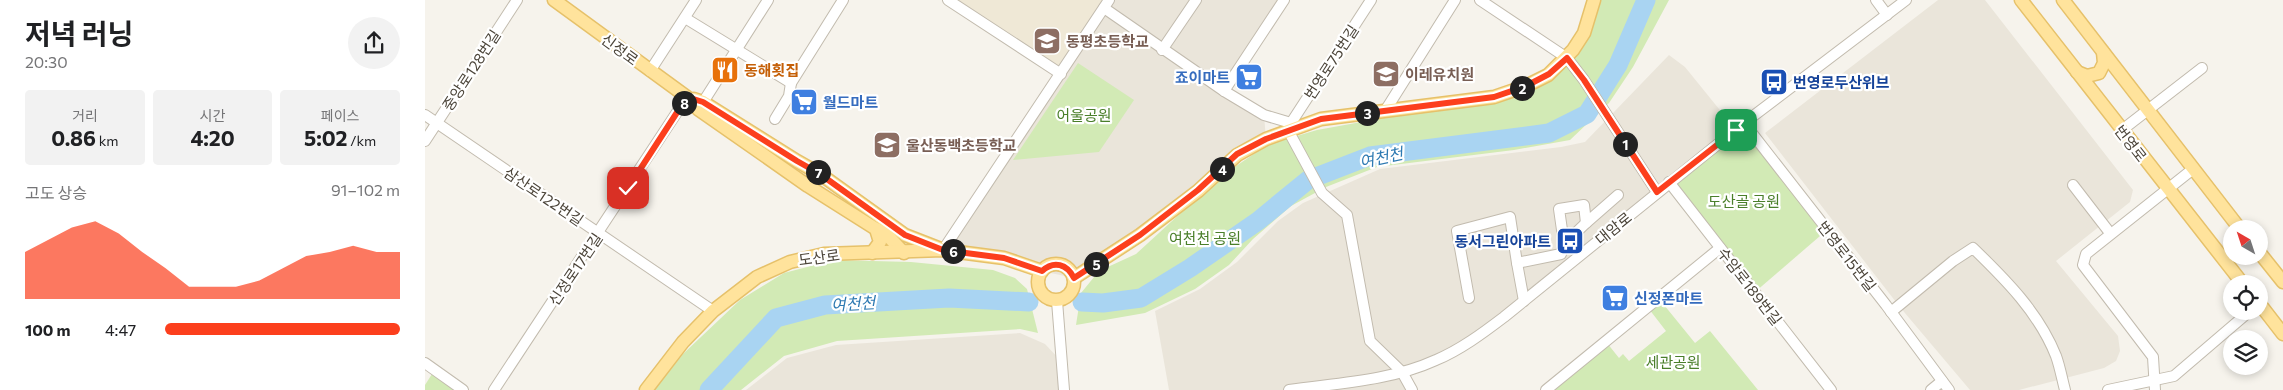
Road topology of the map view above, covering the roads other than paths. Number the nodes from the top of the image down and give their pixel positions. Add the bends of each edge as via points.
1 (517, 0) edge
2 (554, 0) edge
3 (696, 0) edge
4 (767, 0) edge
5 (843, 0) edge
6 (948, 0) edge
7 (1196, 0) edge
8 (1284, 0) edge
9 (1371, 0) edge
10 (1455, 0) edge
11 (1480, 0) edge
12 (1594, 0) edge
13 (1876, 0) edge
14 (1907, 0) edge
15 (2021, 0) edge
16 (2063, 0) edge
17 (1106, 4) edge
18 (2031, 6) edge
19 (1887, 15) junction
20 (685, 18) junction
21 (735, 50) junction
22 (1162, 50) junction
23 (2103, 52) junction
24 (1567, 58) junction
25 (2203, 68) dead end
26 (650, 70) junction
27 (2077, 72) junction
28 (1061, 74) junction
29 (791, 84) junction
30 (1224, 91) junction
31 (687, 97) junction
32 (700, 105) junction
33 (1385, 111) junction
34 (2148, 111) junction
35 (425, 115) edge
36 (775, 119) dead end
37 (1744, 122) junction
38 (437, 123) junction
39 (1290, 128) junction
40 (2122, 130) junction
41 (425, 141) edge
42 (2193, 169) junction
43 (1669, 182) junction
44 (2073, 185) dead end
45 (2168, 189) junction
46 (1657, 192) junction
47 (1618, 195) dead end
48 (2234, 220) edge
49 (1585, 223) junction
50 (876, 229) junction
51 (599, 233) junction
52 (2110, 234) junction
53 (1564, 244) junction
54 (1720, 248) junction
55 (943, 250) junction
56 (904, 252) junction
57 (872, 253) junction
58 (2268, 263) edge
59 (1517, 264) junction
60 (1042, 271) junction
61 (2236, 275) edge
62 (1074, 278) junction
63 (2283, 282) edge
64 (1469, 298) dead end
65 (1057, 301) junction
66 (1524, 301) junction
67 (713, 311) junction
68 (1891, 312) junction
69 (2268, 315) edge
70 (2239, 320) edge
71 (2283, 334) edge
72 (425, 363) edge
73 (1402, 372) junction
74 (2154, 379) junction
75 (1945, 386) edge
76 (463, 390) edge
77 (494, 390) edge
78 (646, 390) edge
79 (1064, 390) edge
80 (1289, 390) edge
81 (1412, 390) edge
82 (1546, 390) edge
83 (1831, 390) edge
84 (1931, 390) edge
85 (2065, 390) edge
86 (2108, 390) edge
87 (2155, 390) edge

1 - 38 street, 중앙로128번길
2 - 26 main road, 신정로
3 - 20 street
4 - 21 street
5 - 29 street
6 - 28 street
7 - 22 street
8 - 30 street
9 - 39 street, 번영로75번길
10 - 33 street
11 - 24 street
12 - 24 main road via 1583,33
13 - 19 street
14 - 19 street, 대암로
15 - 18 main road, 번영로
16 - 23 main road
17 - 22 street
17 - 28 street
18 - 27 main road, 번영로
19 - 37 street, 대암로
20 - 21 street
20 - 26 street
21 - 29 street
21 - 32 street
22 - 30 street
23 - 27 main road via 2104,63 2099,73 2087,76
23 - 34 main road
24 - 33 main road via 1549,74 1494,97
24 - 46 street
25 - 34 street
26 - 31 main road, 신정로
27 - 40 main road, 번영로
28 - 55 street
29 - 36 street via 789,96
30 - 39 street
31 - 32 main road, 신정로
31 - 51 street, 신정로17번길
32 - 50 main road, 신정로 via 808,186
32 - 55 main road, 신정로 via 820,174 905,235
33 - 39 main road via 1321,119
34 - 40 street
34 - 42 main road
35 - 38 street, 삼산로122번길
37 - 43 street, 대암로
37 - 68 street, 번영로15번길
38 - 41 street, 중앙로128번길
38 - 51 street, 삼산로122번길
39 - 62 main road via 1237,154 1198,190 1140,235
39 - 73 street via 1322,193 1347,214 1371,341
40 - 45 main road, 번영로
42 - 45 street
42 - 48 main road
43 - 46 street, 대암로
43 - 54 street, 수암로189번길
44 - 52 street
45 - 52 street
45 - 61 main road, 번영로
46 - 66 street, 대암로
47 - 49 street
49 - 53 street
49 - 53 street via 1584,205 1559,209
50 - 56 main road, 신정로
50 - 57 main road via 880,242
51 - 67 street, 삼산로122번길
51 - 77 street, 신정로17번길
52 - 74 street via 2086,254 2083,265 2153,358
53 - 59 street via 1561,254
54 - 82 street
54 - 83 street, 수암로189번길
55 - 56 main road, 도산로
55 - 60 main road, 도산로 via 1004,258
56 - 57 main road, 도산로
57 - 67 main road, 도산로 via 824,254 790,262 757,277
58 - 63 main road
59 - 64 street via 1510,217 1457,231
59 - 66 street
60 - 62 main road via 1053,264 1063,265
60 - 65 main road via 1037,281 1039,288 1043,295
62 - 65 main road via 1072,292
65 - 79 street
66 - 73 street, 대암로 via 1469,342 1437,360
67 - 78 main road, 도산로 via 683,342
68 - 75 street, 번영로15번길
68 - 85 street via 1973,248 2019,295 2039,322 2056,357
69 - 71 main road
70 - 74 street via 2174,376
72 - 76 street
73 - 80 street, 대암로
73 - 81 street
74 - 86 street
74 - 87 street
75 - 84 street

